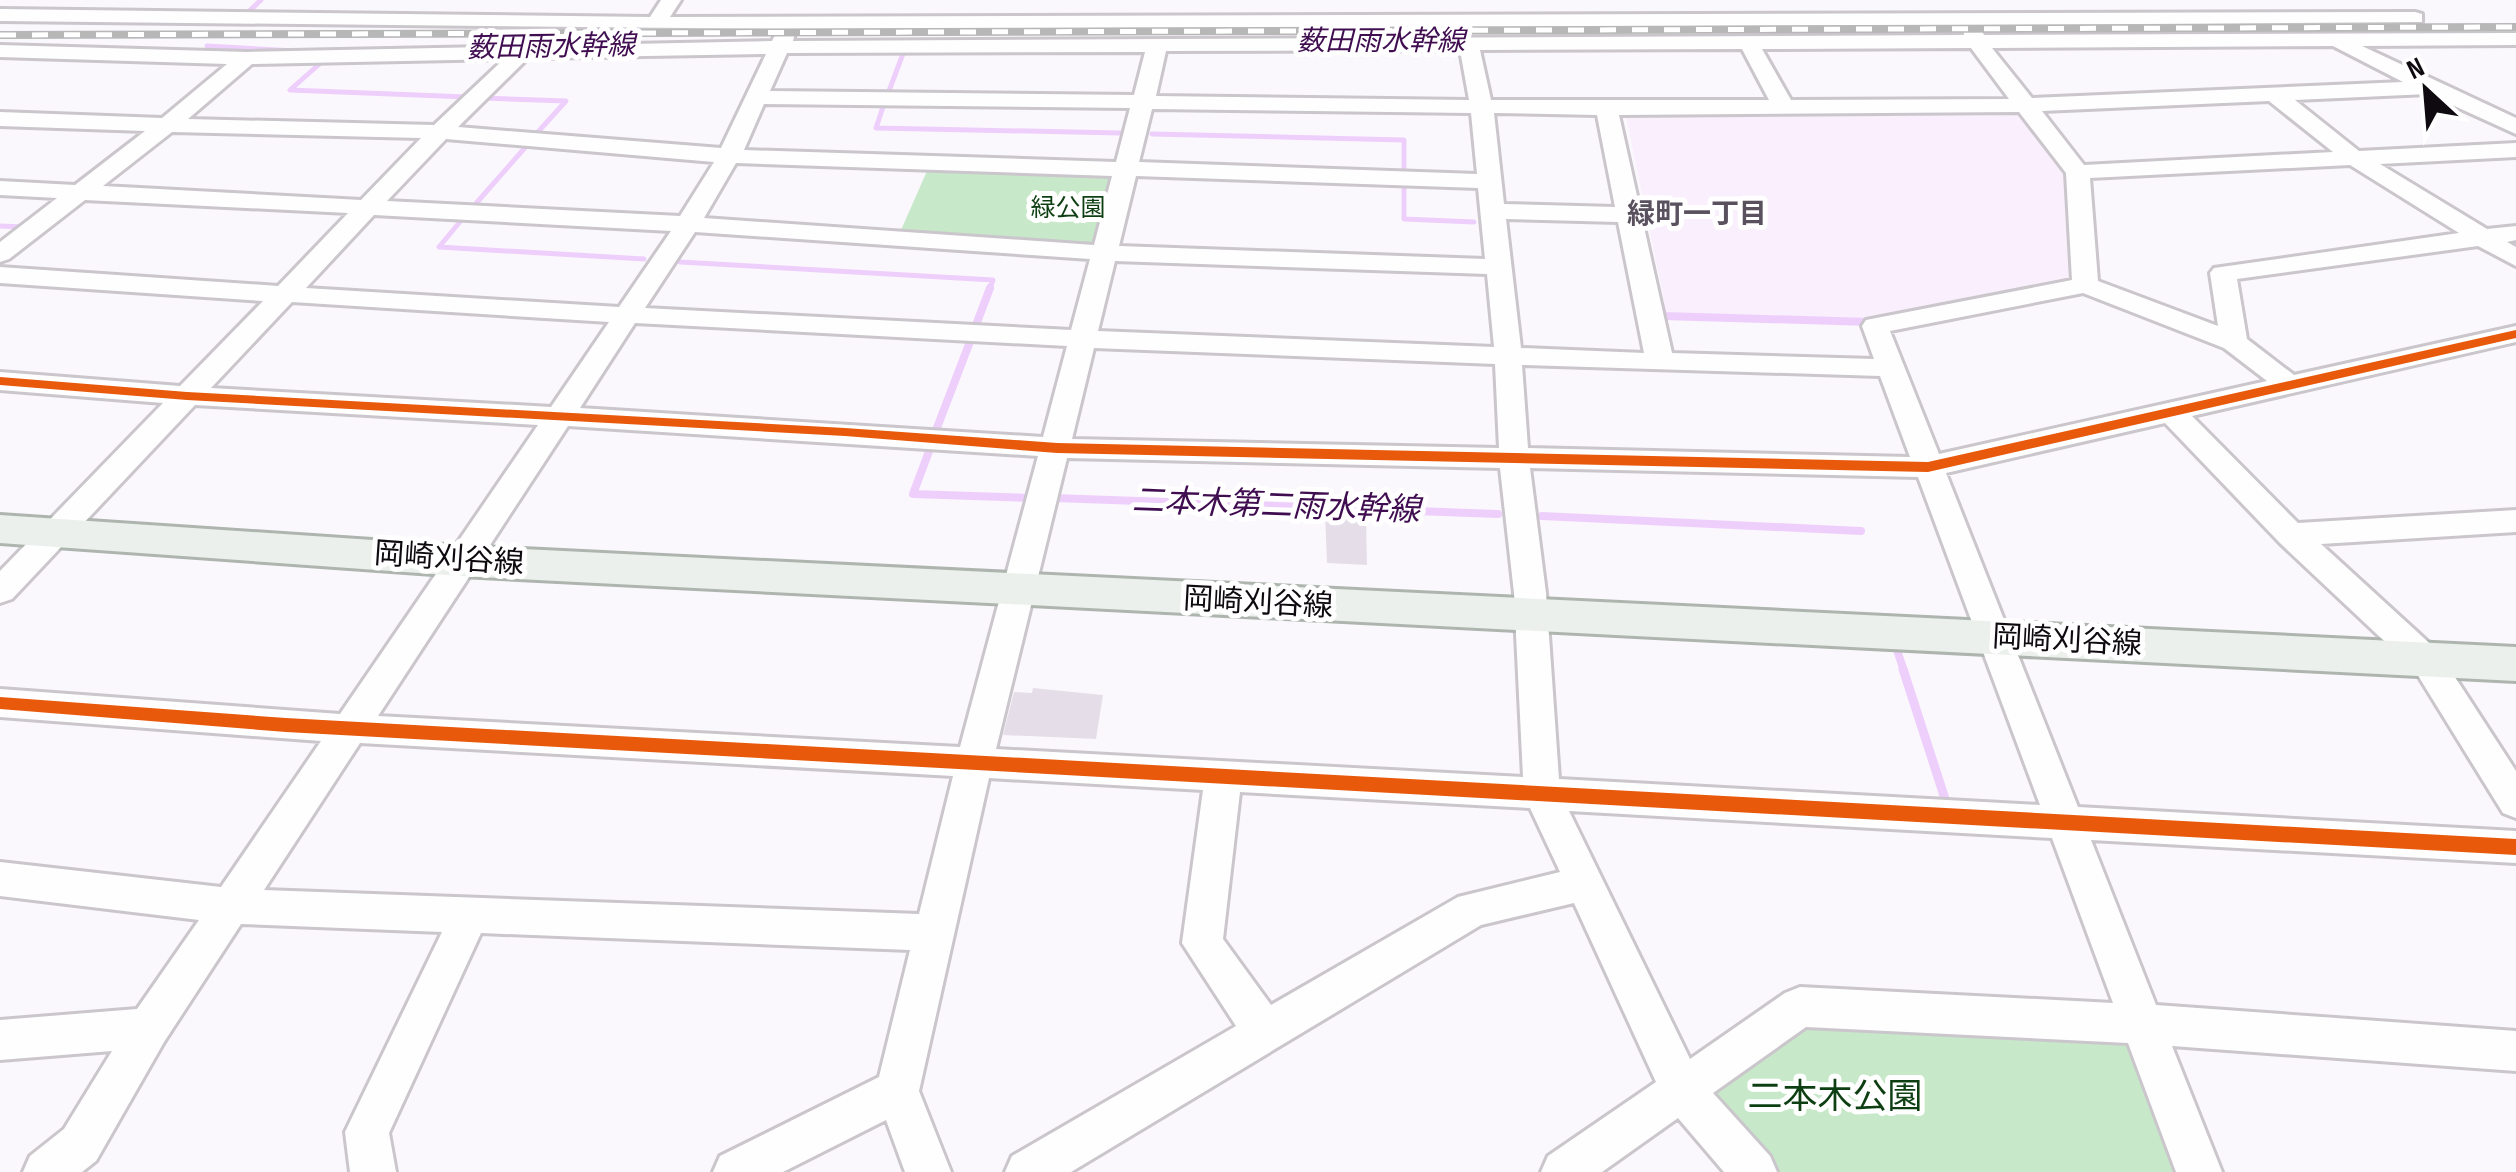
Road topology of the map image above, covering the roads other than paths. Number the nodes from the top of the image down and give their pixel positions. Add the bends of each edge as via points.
1 (396, 0) edge
2 (671, 0) edge
3 (802, 0) edge
4 (941, 0) edge
5 (1727, 0) edge
6 (1952, 0) edge
7 (2249, 0) edge
8 (1191, 10) edge
9 (1457, 10) edge
10 (0, 15) edge
11 (380, 18) junction
12 (1966, 18) junction
13 (2288, 18) junction
14 (2440, 18) dead end
15 (1738, 20) junction
16 (656, 22) junction
17 (791, 22) junction
18 (934, 22) junction
19 (2463, 39) junction
20 (2516, 40) edge
21 (2336, 41) junction
22 (1750, 44) junction
23 (1978, 44) junction
24 (1469, 45) junction
25 (1157, 46) junction
26 (780, 48) junction
27 (0, 51) edge
28 (524, 51) junction
29 (247, 58) junction
30 (2516, 62) edge
31 (2430, 86) junction
32 (2274, 94) junction
33 (757, 97) junction
34 (1144, 102) junction
35 (2025, 105) junction
36 (1783, 106) junction
37 (1482, 108) junction
38 (1607, 108) junction
39 (0, 119) edge
40 (167, 125) junction
41 (2516, 127) edge
42 (440, 132) junction
43 (2516, 150) edge
44 (729, 156) junction
45 (2354, 158) junction
46 (1127, 170) junction
47 (2078, 172) junction
48 (1488, 181) junction
49 (0, 188) edge
50 (80, 192) junction
51 (368, 209) junction
52 (1493, 211) junction
53 (1632, 215) junction
54 (688, 224) junction
55 (2516, 233) edge
56 (2482, 237) junction
57 (1106, 253) junction
58 (0, 254) edge
59 (2516, 258) edge
60 (1498, 267) junction
61 (0, 275) edge
62 (2085, 285) junction
63 (285, 295) junction
64 (627, 316) junction
65 (1085, 340) junction
66 (2511, 340) edge
67 (2234, 342) junction
68 (1508, 356) junction
69 (1660, 363) junction
70 (1891, 368) junction
71 (0, 381) edge
72 (2289, 385) junction
73 (187, 396) junction
74 (2172, 413) junction
75 (558, 416) junction
76 (1057, 448) junction
77 (1514, 456) junction
78 (1928, 466) junction
79 (0, 507) edge
80 (66, 521) junction
81 (2516, 521) edge
82 (0, 529) edge
83 (2291, 535) junction
84 (468, 549) junction
85 (1021, 578) junction
86 (0, 591) edge
87 (1530, 605) junction
88 (1989, 626) junction
89 (2516, 640) edge
90 (2412, 648) junction
91 (2516, 664) edge
92 (0, 702) edge
93 (350, 728) junction
94 (974, 764) junction
95 (1223, 777) junction
96 (1542, 794) junction
97 (2516, 802) edge
98 (2067, 822) junction
99 (2516, 847) edge
100 (1, 880) edge
101 (1584, 884) junction
102 (230, 906) junction
103 (470, 915) junction
104 (934, 933) junction
105 (2145, 1024) junction
106 (148, 1028) junction
107 (1265, 1030) junction
108 (0, 1040) edge
109 (2516, 1050) edge
110 (1682, 1090) junction
111 (897, 1091) junction
112 (46, 1172) edge
113 (373, 1172) edge
114 (736, 1172) edge
115 (928, 1172) edge
116 (1028, 1172) edge
117 (1564, 1172) edge
118 (1754, 1172) edge
119 (2199, 1172) edge

1 - 11 street
2 - 16 street
3 - 17 street
4 - 18 street
5 - 15 street
6 - 12 street
7 - 13 street
8 - 9 street
8 - 18 street
9 - 15 street
10 - 11 street
11 - 16 street
12 - 13 street
12 - 15 street
12 - 23 street
13 - 14 street
13 - 21 street
16 - 17 street
17 - 18 street
17 - 26 street
19 - 20 street
19 - 21 street
19 - 30 street
21 - 23 street
21 - 31 street
22 - 23 street
22 - 24 street
22 - 36 street
23 - 35 street
24 - 25 street
24 - 37 street
25 - 26 street
25 - 34 street
26 - 28 street
26 - 33 street
27 - 29 street
28 - 29 street
28 - 42 street
29 - 40 street
31 - 32 street
31 - 41 street
32 - 35 street
32 - 45 street
33 - 34 street
33 - 44 street
34 - 37 street
34 - 46 street
35 - 36 street
35 - 47 street
36 - 38 street
37 - 38 street
37 - 48 street
38 - 53 street
39 - 40 street
40 - 42 street
40 - 50 street
42 - 44 street
42 - 51 street
43 - 45 street
44 - 46 street
44 - 54 street
45 - 47 street
45 - 56 street
46 - 48 street
46 - 57 street
47 - 62 street
48 - 52 street
49 - 50 street
50 - 51 street
50 - 58 street
51 - 54 street
51 - 63 street
52 - 53 street
52 - 60 street
53 - 69 street
54 - 57 street
54 - 64 street
55 - 56 street
56 - 59 street
56 - 67 street via 2223,273
57 - 60 street
57 - 65 street
60 - 68 street
61 - 63 street
62 - 67 street
62 - 70 street via 1875,326
63 - 64 street
63 - 73 street
64 - 65 street
64 - 75 street
65 - 68 street
65 - 76 street
66 - 72 street
67 - 72 street
68 - 69 street
68 - 77 street
69 - 70 street
70 - 78 street
71 - 73 street
72 - 74 street
73 - 75 street
73 - 80 street
74 - 78 street
74 - 83 street
75 - 76 street
75 - 84 street
76 - 77 street
76 - 85 street
77 - 78 street
77 - 87 street
78 - 88 street
79 - 80 main road, 岡崎刈谷線
80 - 82 main road, 岡崎刈谷線
80 - 84 main road, 岡崎刈谷線
80 - 86 street
81 - 83 street
83 - 90 street
84 - 85 main road, 岡崎刈谷線
84 - 93 street
85 - 87 main road, 岡崎刈谷線
85 - 94 street
87 - 88 main road, 岡崎刈谷線
87 - 96 street
88 - 90 main road, 岡崎刈谷線
88 - 98 street
89 - 90 main road, 岡崎刈谷線
90 - 91 main road, 岡崎刈谷線
90 - 97 street
92 - 93 street
93 - 94 street
93 - 102 street
94 - 95 street
94 - 104 street
95 - 96 street
95 - 107 street via 1202,943
96 - 98 street
96 - 101 street
98 - 99 street
98 - 105 street
100 - 102 street
101 - 107 street via 1472,909
101 - 110 street
102 - 103 street
102 - 106 street
103 - 104 street
103 - 113 street via 366,1132
104 - 111 street
105 - 109 street
105 - 110 street via 1800,1007
105 - 119 street
106 - 108 street
106 - 112 street via 80,1144
107 - 116 street
110 - 117 street
110 - 118 street
111 - 114 street
111 - 115 street

